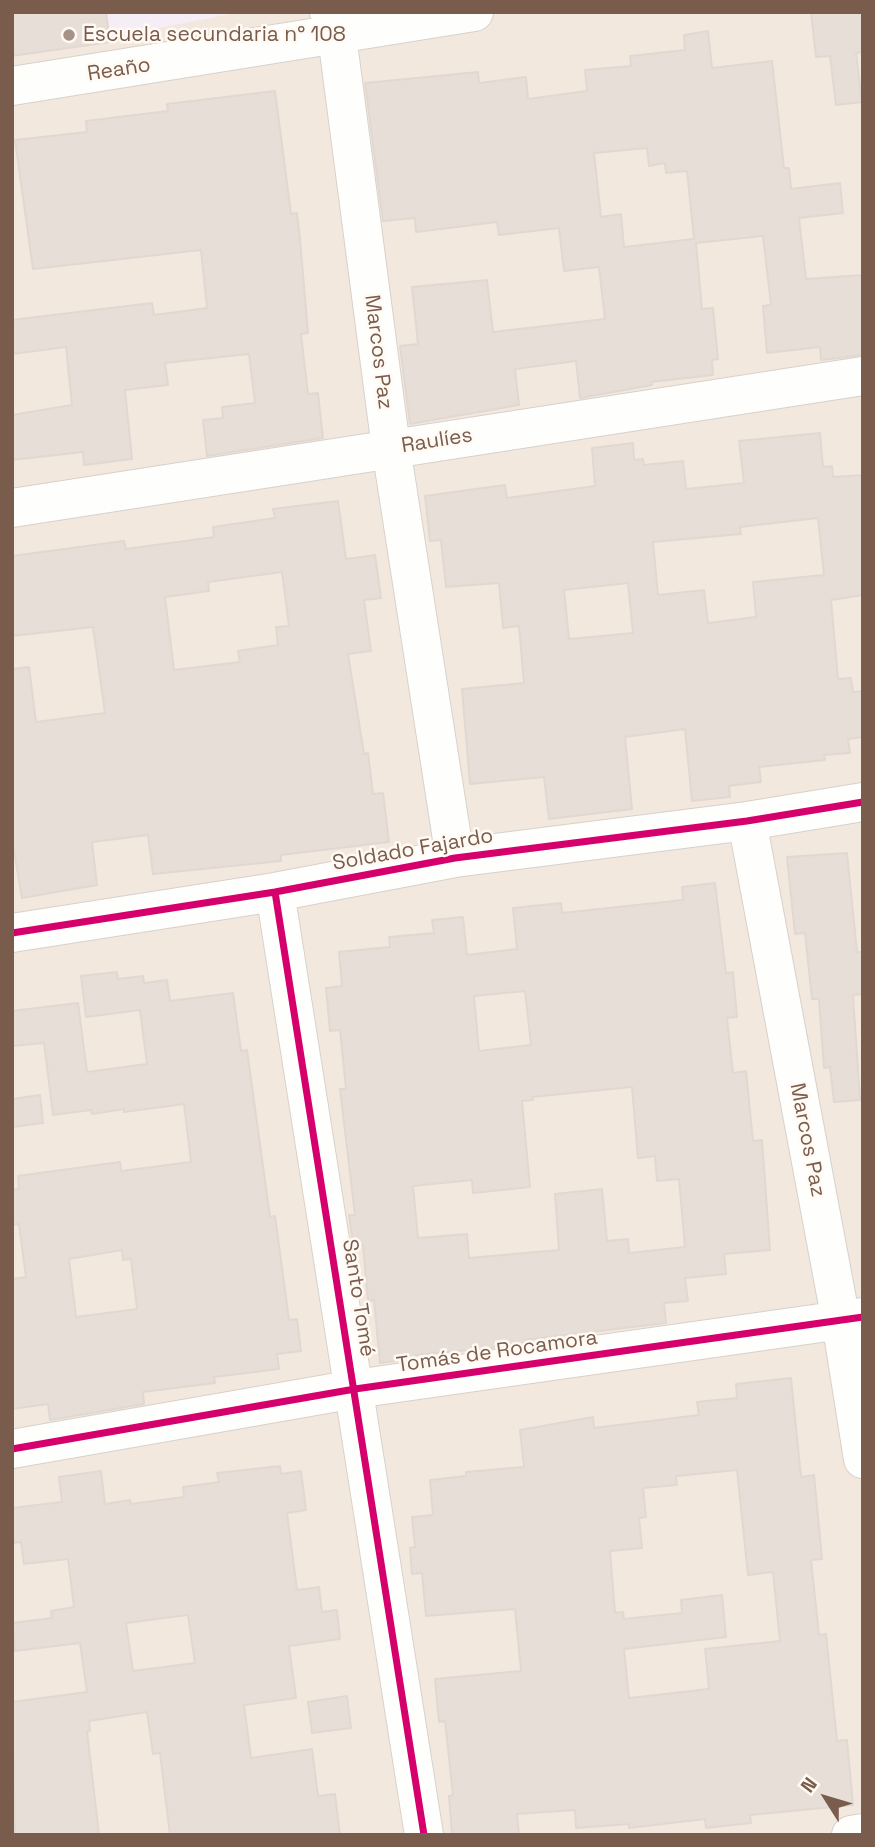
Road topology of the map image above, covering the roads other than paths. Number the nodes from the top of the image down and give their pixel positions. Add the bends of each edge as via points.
1 (474, 12) edge
2 (333, 24) edge
3 (12, 86) edge
4 (863, 376) edge
5 (391, 448) junction
6 (12, 508) edge
7 (863, 802) edge
8 (747, 821) junction
9 (455, 858) junction
10 (275, 892) junction
11 (12, 933) edge
12 (852, 1319) edge
13 (355, 1390) junction
14 (12, 1449) edge
15 (863, 1459) edge
16 (863, 1833) edge
17 (424, 1835) edge
18 (851, 1835) edge

1 - 2 street, Reaño
2 - 3 street, Reaño
2 - 5 street, Marcos Paz
4 - 5 street, Raulíes
5 - 6 street, Raulíes
5 - 9 street, Marcos Paz
7 - 8 street, Soldado Fajardo
8 - 9 street, Soldado Fajardo
8 - 12 street, Marcos Paz
9 - 10 street, Soldado Fajardo
10 - 11 street, Soldado Fajardo
10 - 13 street, Santo Tomé
12 - 13 street, Tomás de Rocamora
12 - 15 street, Marcos Paz
13 - 14 street, Tomás de Rocamora
13 - 17 street, Santo Tomé
16 - 18 street

